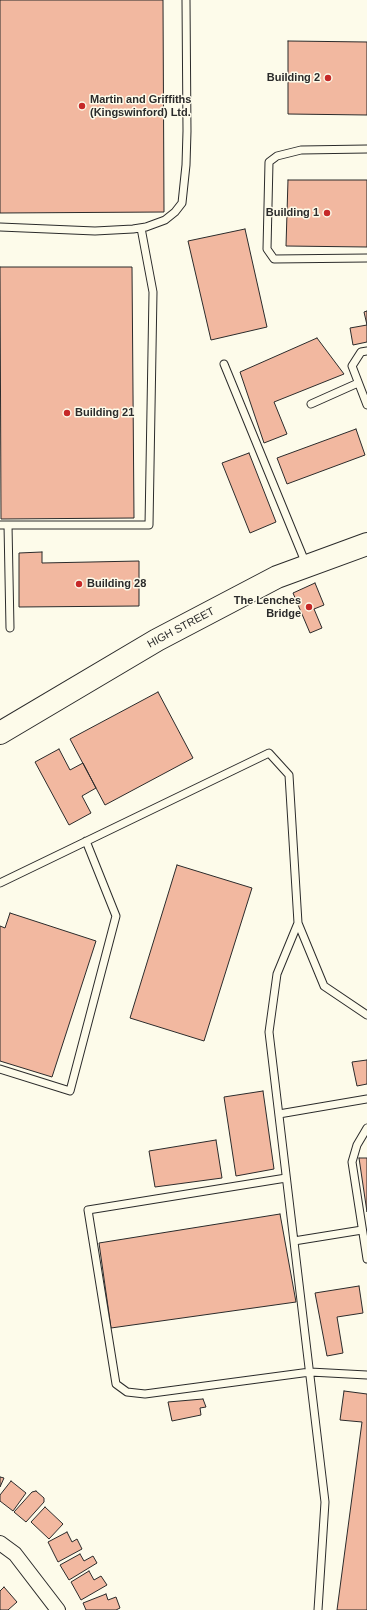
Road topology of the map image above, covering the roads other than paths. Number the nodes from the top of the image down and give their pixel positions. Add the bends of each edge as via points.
1 (186, 0) edge
2 (367, 149) edge
3 (0, 227) edge
4 (141, 228) junction
5 (367, 258) edge
6 (367, 351) edge
7 (224, 364) dead end
8 (358, 383) junction
9 (311, 404) dead end
10 (367, 405) edge
11 (0, 525) edge
12 (8, 525) junction
13 (367, 544) edge
14 (307, 566) junction
15 (10, 628) dead end
16 (1, 728) edge
17 (86, 841) junction
18 (0, 883) edge
19 (298, 923) junction
20 (367, 1015) edge
21 (0, 1069) edge
22 (367, 1099) edge
23 (279, 1114) junction
24 (367, 1128) edge
25 (286, 1178) junction
26 (362, 1230) junction
27 (294, 1241) junction
28 (367, 1259) edge
29 (310, 1372) junction
30 (367, 1375) edge
31 (0, 1543) edge
32 (58, 1610) edge
33 (318, 1610) edge

1 - 4 lane via 187,131 182,203 165,220
2 - 5 lane via 301,150 277,156 269,162 267,249 274,259
3 - 4 lane via 95,232
4 - 12 lane via 153,292 149,525
6 - 8 lane via 361,352 352,366
7 - 14 lane
8 - 9 lane
8 - 10 lane
11 - 12 lane
12 - 15 lane
13 - 14 main road, HIGH STREET
14 - 16 main road, HIGH STREET via 277,577 157,640
17 - 18 lane
17 - 19 lane via 269,753 289,775
17 - 21 lane via 116,916 70,1090
19 - 20 lane via 324,986
19 - 23 lane via 277,974 269,1032
22 - 23 lane
23 - 25 lane
24 - 26 lane via 357,1145 352,1162
25 - 27 lane
25 - 29 lane via 88,1210 116,1384 128,1392 145,1394
26 - 27 lane
26 - 28 lane
27 - 29 lane
29 - 30 lane
29 - 33 lane via 325,1502
31 - 32 street via 15,1554

